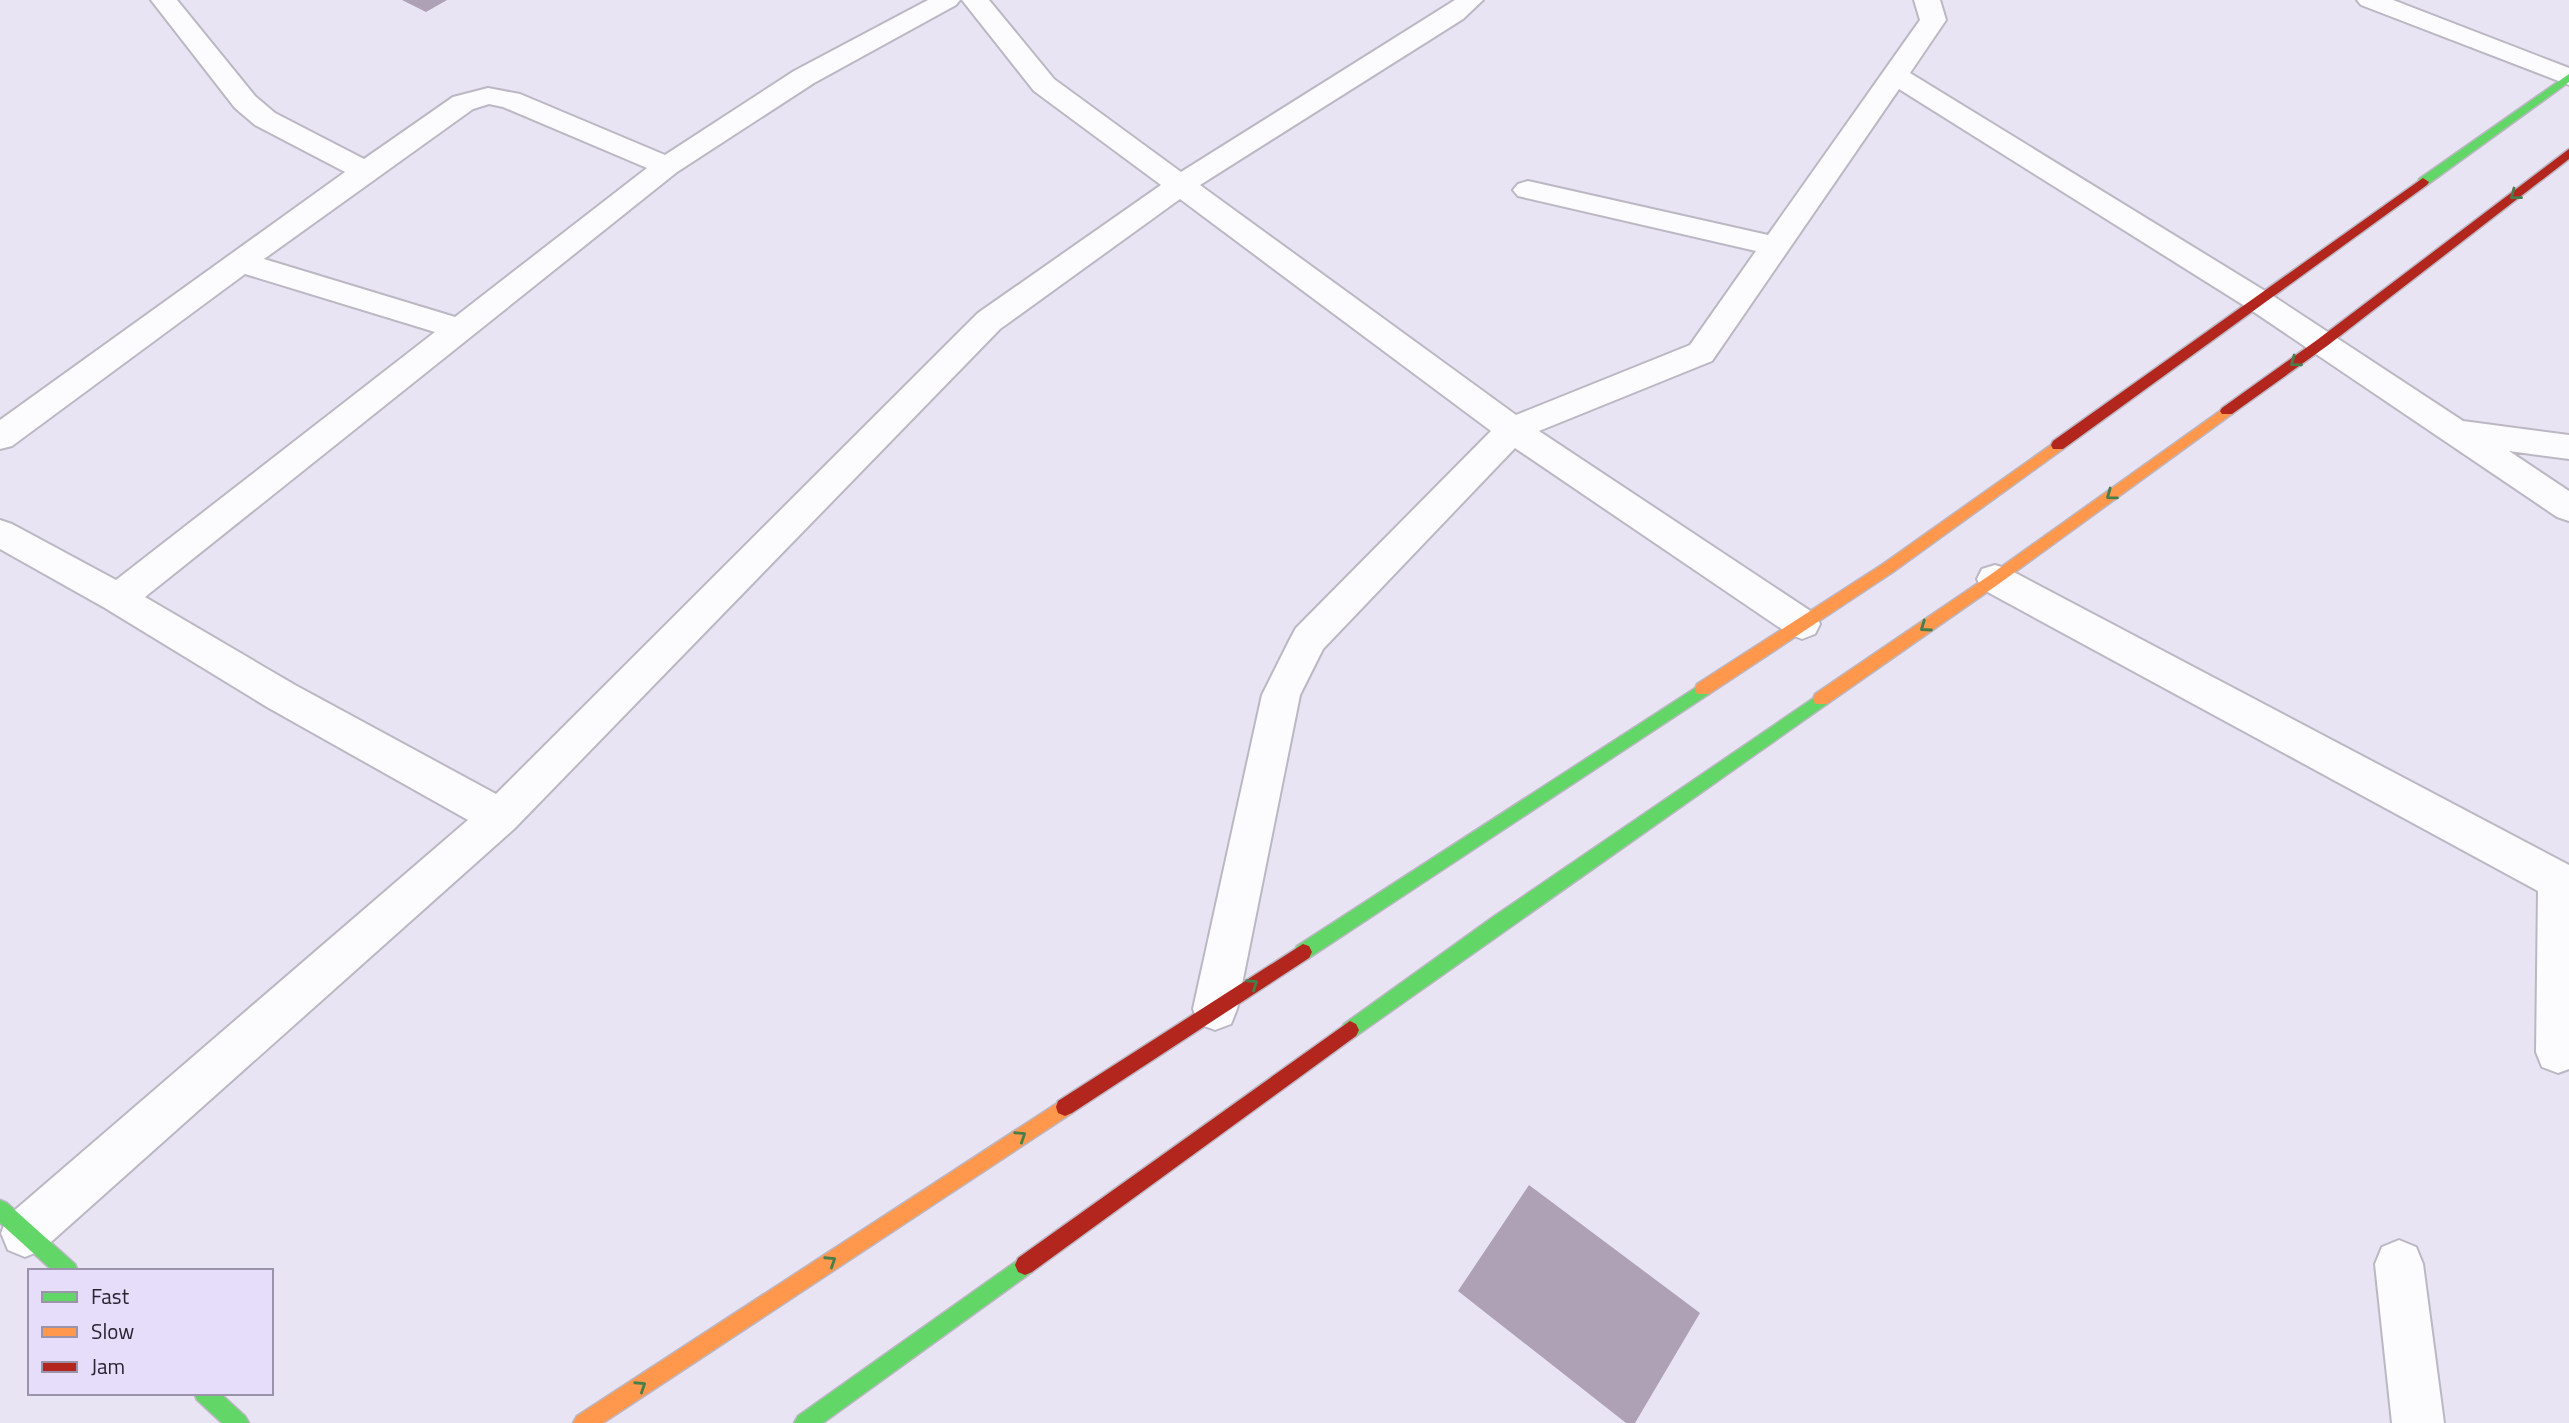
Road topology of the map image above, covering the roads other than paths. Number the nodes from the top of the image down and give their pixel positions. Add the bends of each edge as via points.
1 (164, 0) edge
2 (947, 0) edge
3 (975, 0) edge
4 (1470, 0) edge
5 (1927, 0) edge
6 (2370, 0) edge
7 (1895, 75) junction
8 (2569, 77) edge
9 (2569, 153) edge
10 (667, 166) junction
11 (365, 171) junction
12 (1180, 185) junction
13 (1528, 190) dead end
14 (1775, 246) junction
15 (240, 262) junction
16 (2259, 301) junction
17 (460, 329) junction
18 (2322, 343) junction
19 (1513, 429) junction
20 (2455, 432) junction
21 (0, 437) edge
22 (2569, 447) edge
23 (2569, 508) edge
24 (0, 533) edge
25 (1995, 579) junction
26 (118, 598) junction
27 (1802, 624) junction
28 (500, 817) junction
29 (1215, 1009) junction
30 (2558, 1052) dead end
31 (13, 1222) edge
32 (2399, 1264) dead end
33 (66, 1269) edge
34 (207, 1395) edge
35 (238, 1423) edge
36 (584, 1423) edge
37 (805, 1423) edge
38 (2418, 1423) edge

1 - 11 street via 245,102 265,119
2 - 10 street via 804,77
3 - 12 street via 1044,85
4 - 12 street via 1454,15
5 - 7 street via 1933,20
6 - 8 street
7 - 14 street
7 - 16 street
8 - 16 main road
9 -> 18 main road
10 - 11 street via 510,100 488,96 463,103
10 - 17 street
11 - 15 street
12 - 19 street
12 - 28 street via 989,321
13 - 14 street
14 - 19 street via 1701,353
15 - 17 street
15 - 21 street
16 - 18 street
16 - 27 main road via 1888,568
17 - 26 street
18 - 20 street
18 -> 25 main road
19 - 27 street
19 - 29 street via 1303,650 1281,695
20 - 22 street
20 - 23 street
24 - 26 street
25 - 30 street via 2559,881
25 -> 37 main road via 1499,923
26 - 28 street via 281,696
29 -> 27 main road
28 - 31 street
36 -> 29 main road
31 - 33 main road
32 - 38 street
34 - 35 main road

